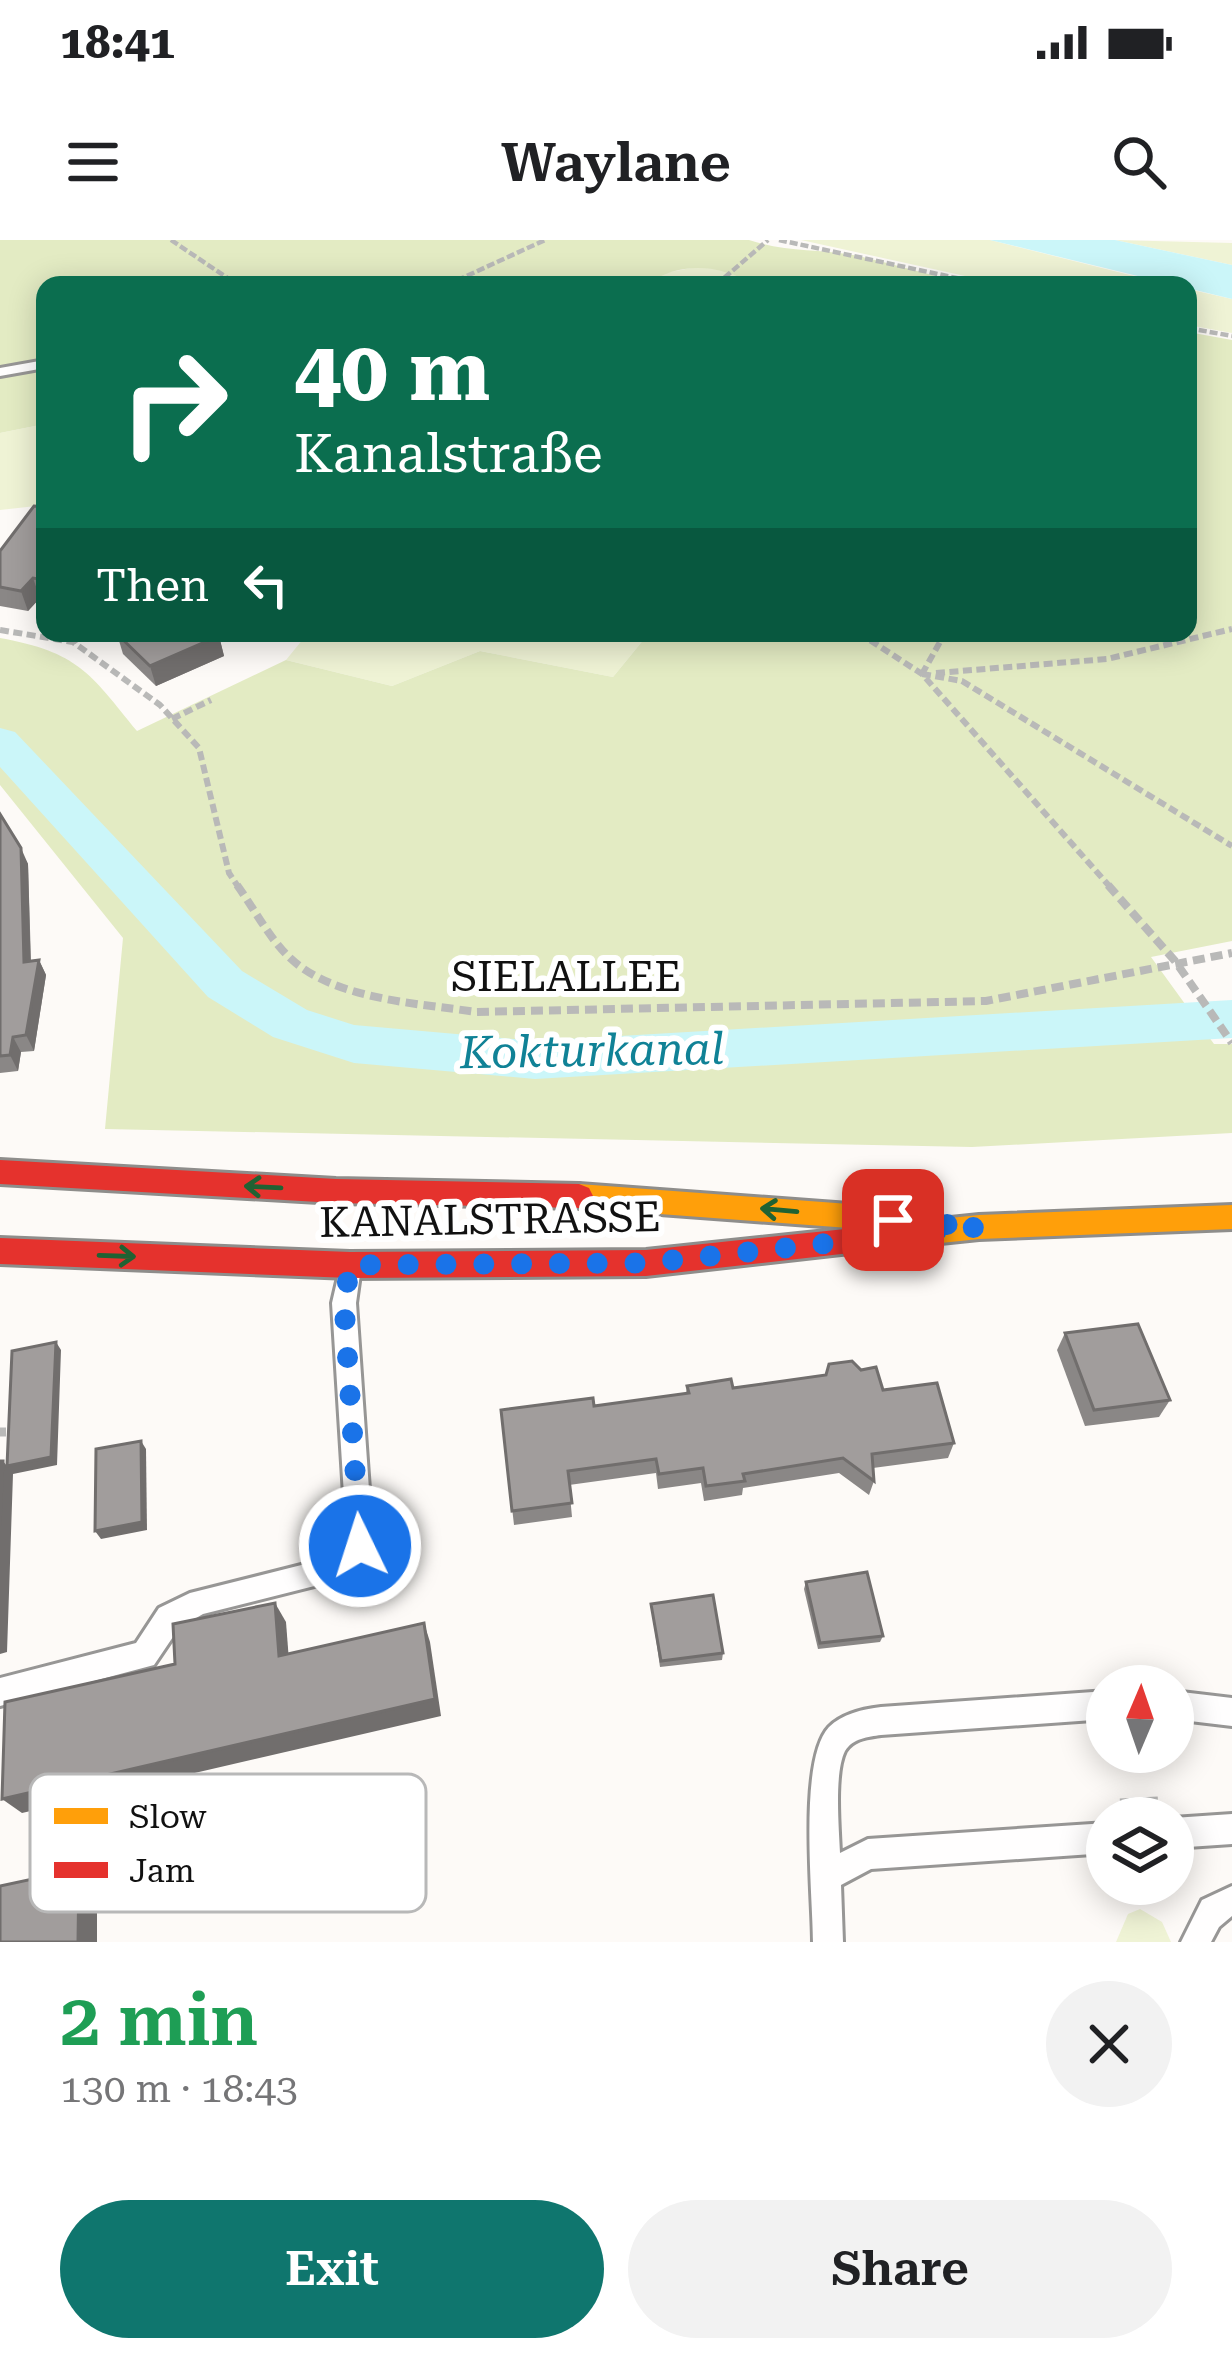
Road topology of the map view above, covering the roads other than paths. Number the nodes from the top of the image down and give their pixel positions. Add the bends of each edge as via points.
1 (36, 366) edge
2 (0, 372) edge
3 (0, 1172) edge
4 (1232, 1217) edge
5 (979, 1227) junction
6 (0, 1251) edge
7 (350, 1265) junction
8 (0, 1692) edge
9 (1086, 1707) edge
10 (1194, 1707) edge
11 (1232, 1712) edge
12 (1232, 1829) edge
13 (1194, 1832) edge
14 (1086, 1839) edge
15 (829, 1875) junction
16 (1232, 1900) edge
17 (828, 1942) edge
18 (1196, 1942) edge

1 - 2 lane
5 -> 3 main road, KANALSTRASSE via 635,1197
4 - 5 main road, KANALSTRASSE
5 - 7 main road, KANALSTRASSE via 646,1263
6 -> 7 main road, KANALSTRASSE
7 - 8 lane via 344,1304 360,1546 345,1567 199,1602 170,1618 144,1655
9 - 15 lane via 855,1724 835,1742 826,1770
10 - 11 lane
12 - 13 lane
14 - 15 lane via 868,1854
15 - 17 lane
16 - 18 lane via 1203,1919

